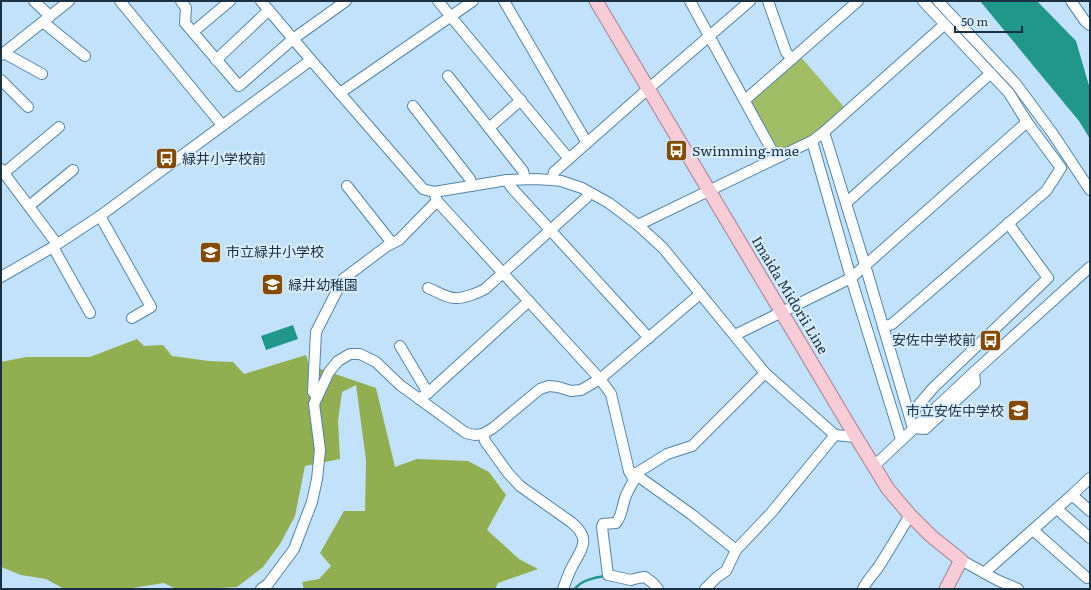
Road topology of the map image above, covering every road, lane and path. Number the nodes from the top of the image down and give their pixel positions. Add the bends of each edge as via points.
1 (34, 1) edge
2 (68, 1) edge
3 (120, 1) edge
4 (181, 1) edge
5 (230, 1) edge
6 (261, 1) edge
7 (346, 1) edge
8 (438, 1) edge
9 (473, 1) edge
10 (504, 1) edge
11 (596, 1) edge
12 (690, 1) edge
13 (750, 1) edge
14 (768, 1) edge
15 (858, 1) edge
16 (923, 1) edge
17 (938, 1) edge
18 (1071, 1) edge
19 (269, 10) junction
20 (450, 16) junction
21 (46, 19) junction
22 (945, 24) junction
23 (1090, 25) edge
24 (193, 32) junction
25 (709, 36) junction
26 (293, 39) junction
27 (2, 54) edge
28 (85, 56) dead end
29 (792, 59) junction
30 (216, 60) junction
31 (311, 60) junction
32 (991, 73) junction
33 (42, 74) dead end
34 (448, 76) dead end
35 (1, 80) edge
36 (648, 89) junction
37 (340, 93) junction
38 (521, 100) junction
39 (745, 100) junction
40 (412, 106) dead end
41 (28, 107) dead end
42 (1028, 122) junction
43 (222, 125) junction
44 (59, 127) dead end
45 (490, 128) junction
46 (824, 132) junction
47 (812, 141) junction
48 (587, 143) junction
49 (776, 158) junction
50 (569, 159) junction
51 (73, 170) dead end
52 (3, 171) edge
53 (525, 179) junction
54 (507, 180) junction
55 (552, 180) junction
56 (347, 186) dead end
57 (472, 186) junction
58 (1090, 190) edge
59 (709, 191) junction
60 (590, 193) junction
61 (436, 197) junction
62 (846, 203) junction
63 (29, 206) junction
64 (100, 216) junction
65 (1008, 223) junction
66 (638, 225) junction
67 (551, 230) junction
68 (392, 243) junction
69 (55, 245) junction
70 (865, 265) junction
71 (1090, 267) edge
72 (503, 273) junction
73 (1, 277) edge
74 (850, 278) junction
75 (428, 288) dead end
76 (700, 294) junction
77 (529, 301) junction
78 (781, 312) junction
79 (90, 313) dead end
80 (132, 318) dead end
81 (883, 327) junction
82 (734, 335) junction
83 (649, 338) junction
84 (400, 346) dead end
85 (765, 373) junction
86 (600, 379) junction
87 (423, 396) junction
88 (317, 397) junction
89 (910, 415) junction
90 (913, 428) junction
91 (483, 434) junction
92 (835, 435) junction
93 (856, 437) junction
94 (901, 439) junction
95 (874, 466) junction
96 (632, 472) junction
97 (1090, 478) edge
98 (1072, 495) junction
99 (1057, 509) junction
100 (1090, 511) edge
101 (910, 515) junction
102 (1033, 530) junction
103 (1090, 538) edge
104 (736, 550) junction
105 (961, 560) junction
106 (984, 573) junction
107 (1086, 579) edge
108 (564, 588) edge
109 (261, 589) edge
110 (658, 589) edge
111 (705, 589) edge
112 (863, 589) edge
113 (946, 589) edge
114 (1018, 589) edge

1 - 21 street
2 - 21 street
3 - 43 street
4 - 24 street via 186,8 185,23
5 - 24 street
6 - 19 street
7 - 26 street
8 - 20 street
9 - 20 street
10 - 48 street
11 - 36 main road, Imaida Midorii Line
12 - 25 street
13 - 25 street
14 - 29 street via 786,52
15 - 29 street
16 - 22 street
17 - 58 street via 1016,84
18 - 23 street
19 - 26 street
19 - 30 street
20 - 37 street
20 - 38 street
21 - 27 street
21 - 28 street
22 - 32 street
22 - 46 street
24 - 30 street
25 - 36 street
25 - 39 street
26 - 30 street via 239,86
26 - 31 street
27 - 33 street
29 - 39 street
31 - 37 street
31 - 43 street
32 - 42 street via 1009,93
32 - 62 street
34 - 45 street
35 - 41 street
36 - 48 street
36 - 59 main road, Imaida Midorii Line
37 - 61 street via 423,189
38 - 45 street
38 - 50 street
39 - 49 street
40 - 57 street via 470,179
42 - 65 street via 1061,168 1046,191
42 - 70 street
43 - 64 street
44 - 52 street
45 - 53 street via 523,170
46 - 47 street
46 - 62 street
47 - 49 street
47 - 74 street
48 - 50 street
49 - 59 street
50 - 55 street via 554,172
51 - 63 street
52 - 63 street
53 - 54 street
53 - 55 street
54 - 57 street
54 - 67 street
55 - 60 street via 582,188
56 - 68 street
57 - 61 street
59 - 66 street
59 - 78 main road, Imaida Midorii Line
60 - 66 street via 609,203
60 - 67 street
61 - 68 street via 399,240
61 - 72 street
62 - 70 street
63 - 69 street
64 - 69 street
64 - 80 street via 151,306
65 - 81 street via 892,324
65 - 89 street via 1048,278 933,388
66 - 76 street via 663,248
67 - 72 street
67 - 83 street
68 - 88 street via 343,279 316,332 313,392
69 - 73 street
69 - 79 street
70 - 74 street
70 - 81 street
71 - 90 street
72 - 75 street via 478,293 455,298
72 - 77 street
74 - 78 street
74 - 94 street
76 - 82 street
76 - 83 street
77 - 86 street
77 - 87 street
78 - 82 street
78 - 93 main road, Imaida Midorii Line
81 - 89 street
82 - 85 street
83 - 86 street
84 - 87 street
85 - 92 street
85 - 96 street via 692,446 668,454
86 - 91 street via 581,390 571,391 549,386 540,389
86 - 96 street via 611,394
87 - 88 street via 400,385 376,362 360,354 350,354 338,361 329,372
87 - 91 street via 466,433
88 - 109 street via 314,404 320,450 312,502 294,549 268,584
89 - 90 street
90 - 94 street
91 - 108 street via 485,441 520,486 579,528 583,545
92 - 93 street
92 - 104 street via 771,513
93 - 95 main road, Imaida Midorii Line
94 - 95 street
95 - 101 main road, Imaida Midorii Line via 888,489
96 - 104 street
96 - 110 street via 634,480 625,496 618,521 603,524 602,527 608,575 631,580 645,577
97 - 98 street
98 - 99 street
98 - 100 street
99 - 102 street
99 - 103 street
101 - 105 main road, Imaida Midorii Line
101 - 112 street
102 - 106 street
102 - 107 street
104 - 111 street via 726,571
105 - 106 street
105 - 113 main road
106 - 114 street

